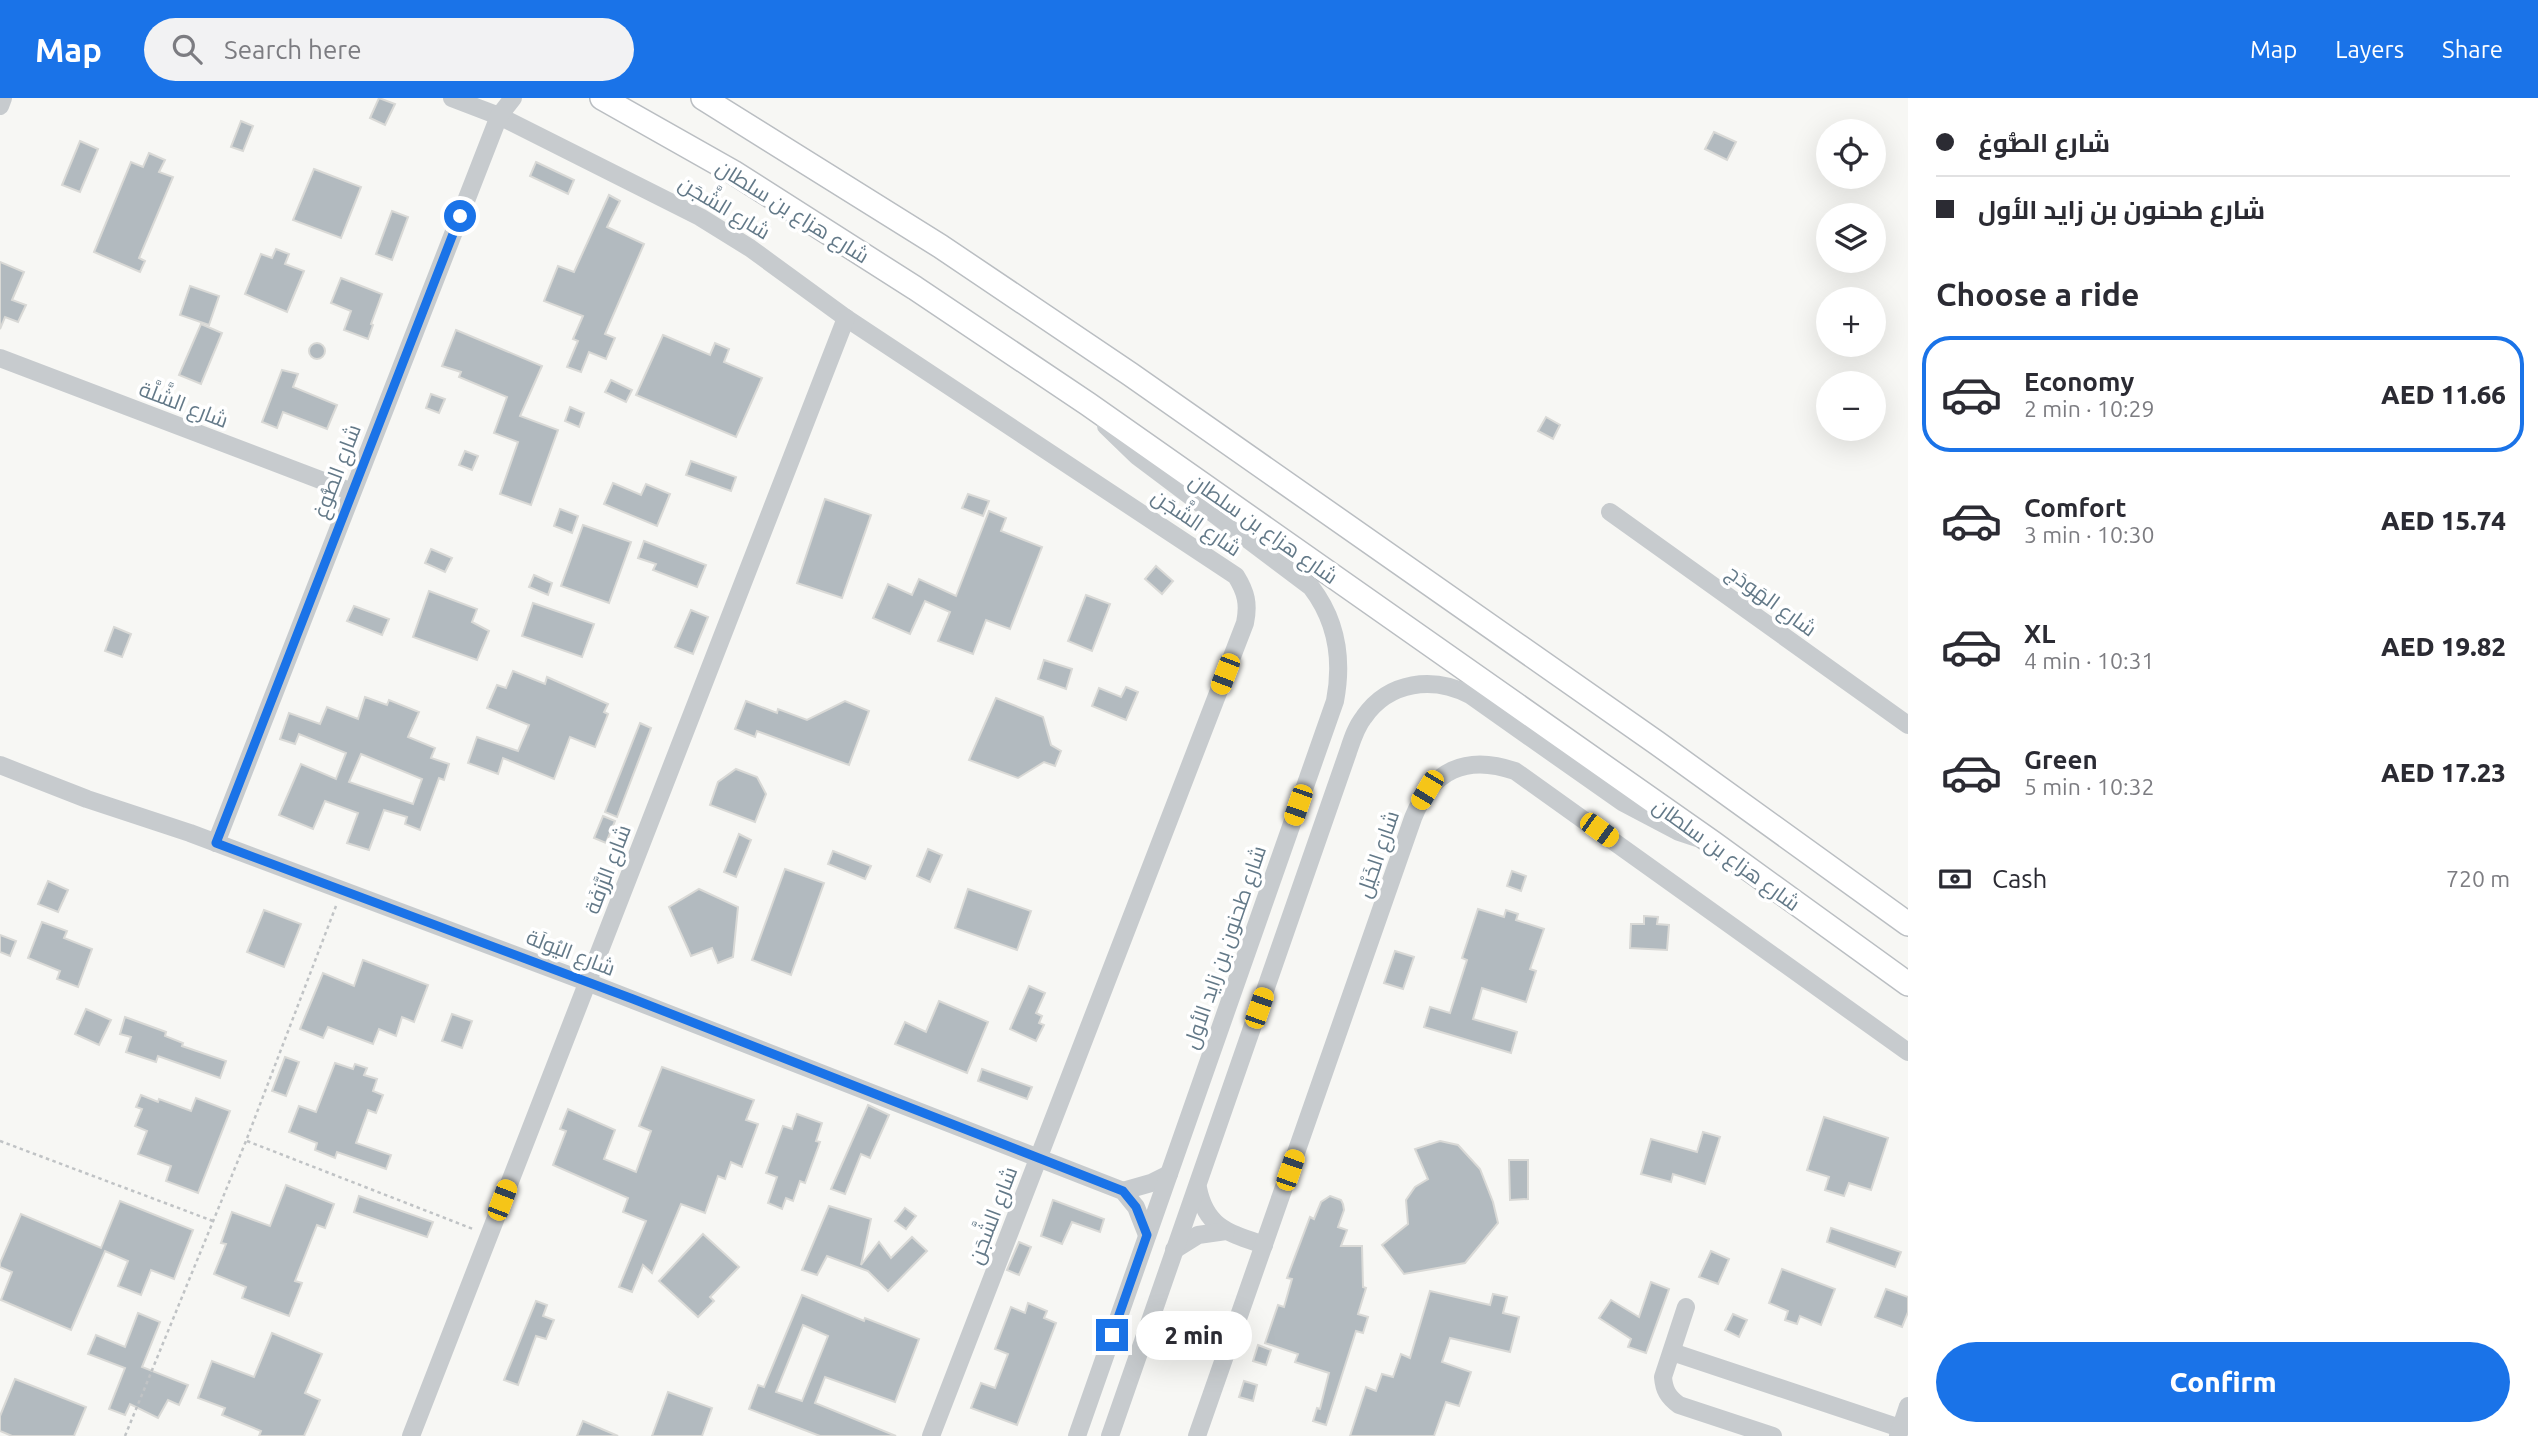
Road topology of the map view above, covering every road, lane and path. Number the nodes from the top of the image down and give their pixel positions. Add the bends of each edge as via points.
1 (3, 98) edge
2 (453, 98) edge
3 (602, 98) edge
4 (703, 98) edge
5 (506, 105) edge
6 (0, 106) edge
7 (846, 318) junction
8 (0, 358) edge
9 (1088, 404) junction
10 (352, 492) junction
11 (1610, 512) dead end
12 (1908, 725) edge
13 (0, 765) edge
14 (216, 843) junction
15 (1713, 843) junction
16 (342, 890) junction
17 (1908, 924) edge
18 (587, 982) junction
19 (1908, 984) edge
20 (1908, 1052) edge
21 (246, 1140) junction
22 (0, 1141) edge
23 (1038, 1158) junction
24 (1169, 1174) junction
25 (1198, 1188) junction
26 (1123, 1191) junction
27 (213, 1221) junction
28 (1226, 1231) junction
29 (489, 1235) junction
30 (1147, 1235) junction
31 (1264, 1245) junction
32 (1174, 1250) junction
33 (1686, 1307) dead end
34 (1672, 1352) junction
35 (1908, 1406) edge
36 (1899, 1432) edge
37 (125, 1436) edge
38 (411, 1436) edge
39 (931, 1436) edge
40 (1077, 1436) edge
41 (1110, 1436) edge
42 (1197, 1436) edge
43 (1773, 1436) edge

1 - 6 street
2 - 5 street, شارع الشَّجَن
3 - 9 main road, شارع هزاع بن سلطان via 733,172
4 - 17 main road via 940,246 1119,366
5 - 7 street, شارع الشَّجَن via 770,261
5 - 10 street, شارع الصُّوغ
7 - 18 street, شارع الرَّزفَة
7 - 23 street, شارع الشَّجَن via 1229,571 1245,590 1245,623
8 - 10 street, شارع الشَّلَّة
9 - 15 main road, شارع هزاع بن سلطان
9 - 24 street, شارع طحنون بن زايد الأول via 1137,456 1311,587 1329,616 1339,660 1335,701
10 - 14 street, شارع الصُّوغ
11 - 12 street, شارع الهَودَج
13 - 14 street, شارع اليُولَة
14 - 16 street, شارع اليُولَة
15 - 19 main road, شارع هزاع بن سلطان
15 - 25 street via 1640,814 1457,688 1427,683 1391,692 1364,717 1348,752
16 - 18 street, شارع اليُولَة
16 - 21 path
18 - 23 street, شارع اليُولَة
18 - 29 street, شارع الرَّزفَة
20 - 31 street, شارع الخَيْل via 1515,771 1496,765 1455,768 1427,790 1413,818
21 - 27 path
21 - 29 path
22 - 27 path
23 - 26 street, شارع اليُولَة
23 - 39 street, شارع الشَّجَن
24 - 26 street
24 - 30 street, شارع طحنون بن زايد الأول
25 - 28 street via 1206,1213
25 - 32 street
26 - 30 street via 1136,1207
27 - 37 path
28 - 31 street
28 - 32 street via 1198,1235
29 - 38 street, شارع الرَّزفَة
30 - 40 street, شارع طحنون بن زايد الأول
31 - 42 street, شارع الخَيْل
32 - 41 street
33 - 34 street
34 - 36 street
34 - 43 street via 1663,1377 1670,1398
35 - 36 street

